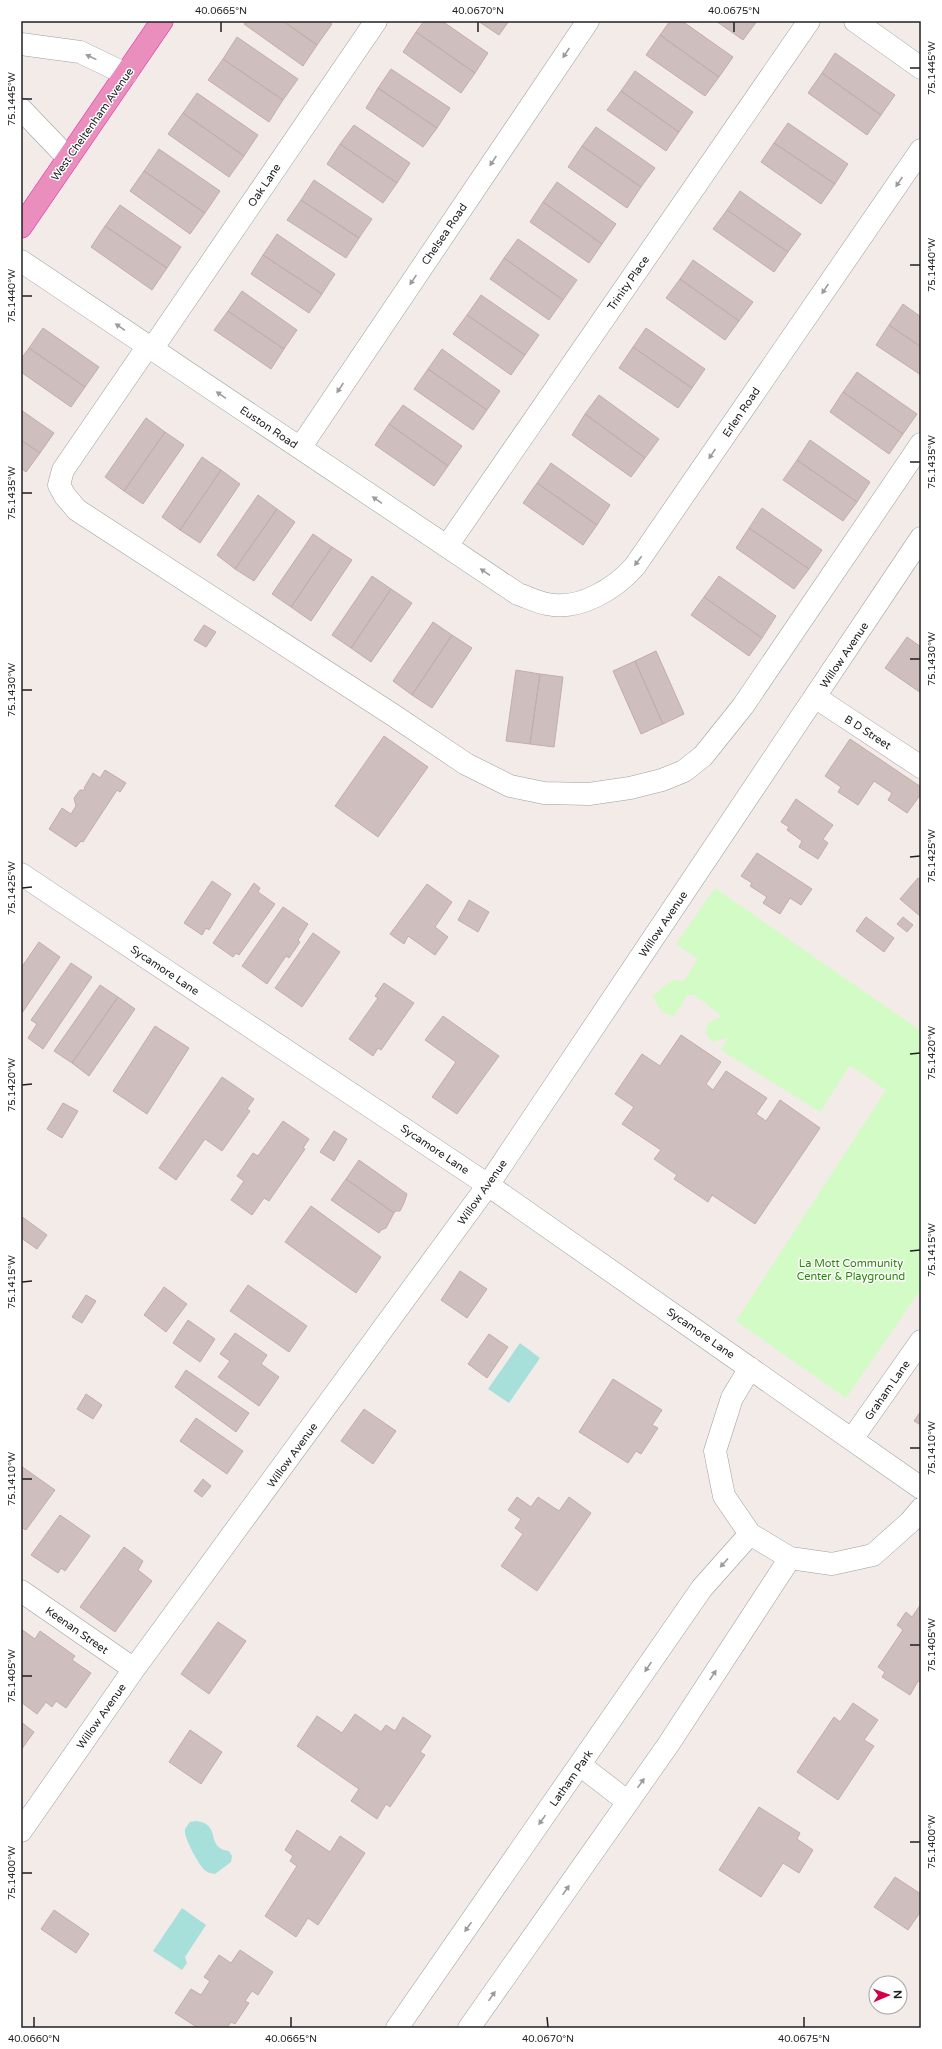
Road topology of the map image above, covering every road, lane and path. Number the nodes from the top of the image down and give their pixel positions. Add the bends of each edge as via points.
1 (162, 21) edge
2 (376, 21) edge
3 (588, 21) edge
4 (809, 21) edge
5 (855, 21) edge
6 (21, 44) edge
7 (921, 68) edge
8 (126, 74) junction
9 (21, 109) edge
10 (921, 150) edge
11 (68, 158) junction
12 (21, 226) edge
13 (21, 261) edge
14 (150, 348) junction
15 (921, 444) edge
16 (300, 448) junction
17 (921, 538) edge
18 (447, 546) junction
19 (518, 594) joint
20 (815, 697) junction
21 (921, 767) edge
22 (21, 874) edge
23 (488, 1185) junction
24 (921, 1341) edge
25 (750, 1368) junction
26 (852, 1438) junction
27 (921, 1488) edge
28 (921, 1509) edge
29 (750, 1534) junction
30 (790, 1558) junction
31 (21, 1591) edge
32 (134, 1669) junction
33 (580, 1765) junction
34 (628, 1802) junction
35 (21, 1831) edge
36 (397, 2028) edge
37 (470, 2028) edge

1 - 8 highway, West Cheltenham Avenue
2 - 14 street, Oak Lane
3 -> 16 street, Chelsea Road
4 - 18 street, Trinity Place
5 - 7 street
8 -> 6 street via 80,52
8 - 11 highway, West Cheltenham Avenue
9 - 11 street
10 -> 19 street, Erlen Road via 627,575 608,590 579,602 548,604
11 - 12 highway, West Cheltenham Avenue
14 -> 13 street, Euston Road
14 - 15 street, Oak Lane via 63,470 59,484 77,510 466,764 510,786 544,793 589,794 630,788 684,771 703,756 743,706
16 -> 14 street, Euston Road
18 -> 16 street, Euston Road
17 - 20 street, Willow Avenue
19 -> 18 street, Euston Road
20 - 21 street, B D Street
20 - 23 street, Willow Avenue
22 - 23 street, Sycamore Lane
23 - 25 street, Sycamore Lane
23 - 32 street, Willow Avenue
24 - 26 street, Graham Lane
25 - 26 street, Sycamore Lane
25 - 29 street via 732,1398 715,1451 724,1496
26 - 27 street, Sycamore Lane
28 - 30 street via 873,1555 832,1564
29 - 30 street
29 -> 33 street, Latham Park via 702,1588
34 -> 30 street
31 - 32 street, Keenan Street
32 - 35 street, Willow Avenue
33 - 34 street
33 -> 36 street, Latham Park
37 -> 34 street

